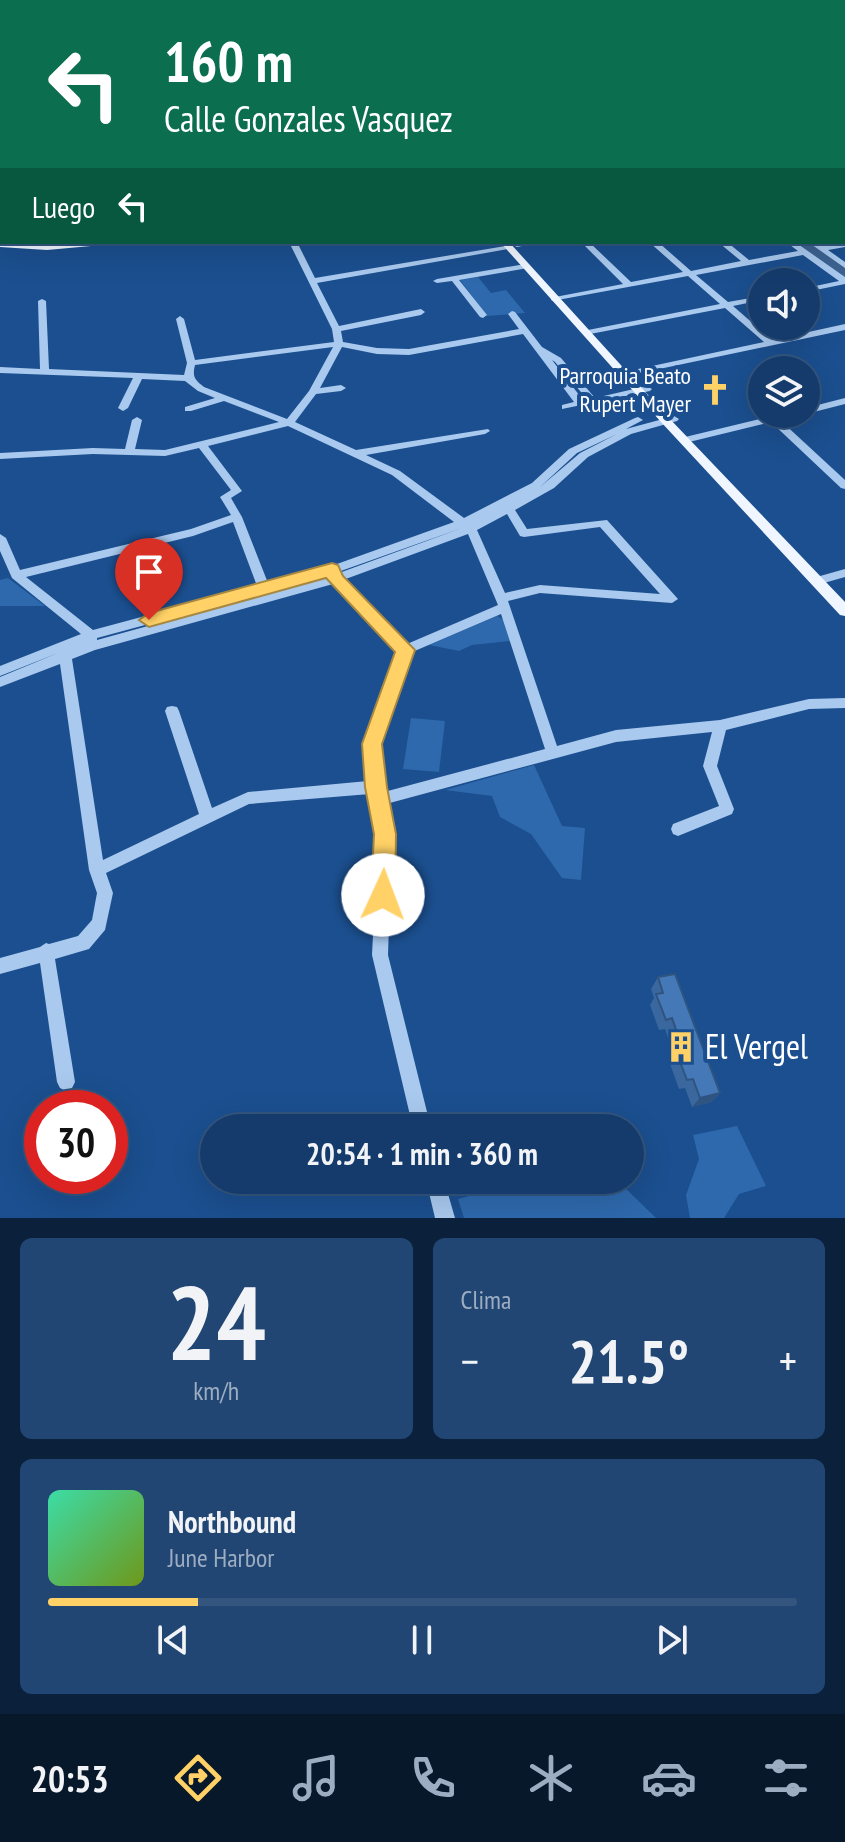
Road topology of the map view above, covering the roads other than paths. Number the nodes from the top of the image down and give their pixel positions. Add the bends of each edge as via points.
1 (0, 244) edge
2 (80, 244) edge
3 (294, 244) edge
4 (510, 244) edge
5 (587, 244) edge
6 (655, 244) edge
7 (724, 244) edge
8 (793, 244) edge
9 (815, 244) edge
10 (845, 245) edge
11 (821, 249) junction
12 (804, 252) junction
13 (748, 263) junction
14 (525, 266) junction
15 (845, 266) edge
16 (690, 274) junction
17 (454, 278) junction
18 (313, 281) junction
19 (437, 281) dead end
20 (845, 281) edge
21 (629, 285) junction
22 (820, 287) edge
23 (559, 298) junction
24 (42, 301) dead end
25 (748, 301) edge
26 (727, 306) junction
27 (421, 312) dead end
28 (512, 314) dead end
29 (483, 315) dead end
30 (180, 319) dead end
31 (845, 327) edge
32 (336, 329) junction
33 (525, 331) junction
34 (592, 332) junction
35 (770, 343) junction
36 (339, 344) junction
37 (539, 349) junction
38 (191, 363) junction
39 (0, 370) edge
40 (45, 372) junction
41 (628, 374) junction
42 (138, 377) junction
43 (189, 378) junction
44 (341, 388) dead end
45 (643, 390) junction
46 (313, 392) junction
47 (224, 398) junction
48 (593, 401) junction
49 (580, 403) junction
50 (844, 403) edge
51 (565, 407) dead end
52 (123, 408) dead end
53 (820, 408) edge
54 (188, 409) dead end
55 (667, 417) junction
56 (137, 420) dead end
57 (289, 423) junction
58 (748, 425) edge
59 (783, 428) edge
60 (485, 431) dead end
61 (685, 440) junction
62 (202, 445) junction
63 (129, 451) junction
64 (353, 454) junction
65 (0, 456) edge
66 (845, 486) edge
67 (508, 506) junction
68 (237, 517) junction
69 (467, 526) junction
70 (0, 538) edge
71 (845, 573) edge
72 (333, 574) junction
73 (16, 575) junction
74 (817, 581) junction
75 (265, 593) junction
76 (502, 602) junction
77 (845, 611) edge
78 (92, 641) junction
79 (64, 650) junction
80 (405, 650) junction
81 (0, 671) edge
82 (0, 682) edge
83 (845, 703) edge
84 (172, 711) dead end
85 (720, 726) junction
86 (553, 753) junction
87 (377, 794) junction
88 (208, 818) junction
89 (678, 829) dead end
90 (97, 870) junction
91 (46, 951) junction
92 (0, 966) edge
93 (66, 1082) dead end
94 (419, 1114) edge
95 (437, 1194) edge
96 (440, 1216) edge

1 - 2 main road
3 - 18 street
4 - 14 main road
4 - 18 street
4 - 23 main road
5 - 21 street
6 - 16 street
7 - 13 street
8 - 12 street
9 - 11 street
10 - 11 street
11 - 15 street
12 - 13 street
12 - 20 street
13 - 16 street
14 - 17 street
14 - 23 main road
16 - 21 street
16 - 26 street
17 - 19 street
17 - 29 street
18 - 32 street
20 - 22 street
21 - 23 street
23 - 34 main road
24 - 40 street
25 - 26 street
26 - 34 street
26 - 35 street
27 - 32 street
28 - 33 street
30 - 38 street
31 - 35 street
32 - 36 street
33 - 36 street via 409,352
33 - 37 street
34 - 41 main road
35 - 41 street
36 - 38 street
36 - 46 street
37 - 48 street via 558,360
37 - 49 street
38 - 43 street
39 - 40 street
40 - 42 street
41 - 45 main road
42 - 43 street
42 - 52 street
43 - 47 street
44 - 46 street
45 - 48 street
45 - 55 main road
46 - 57 street
47 - 54 street
47 - 57 street
48 - 49 street
49 - 51 street
50 - 53 street
55 - 61 main road
55 - 67 street via 620,426 573,451
56 - 63 street
57 - 62 street
57 - 64 street
58 - 61 street
59 - 66 street
60 - 64 street
61 - 74 main road
62 - 63 street via 165,453
62 - 68 street via 237,491 225,497
63 - 65 street
64 - 69 street via 396,473
67 - 69 street
67 - 76 street via 524,533 603,523 672,599 540,589
68 - 73 street
68 - 75 street
69 - 72 street
69 - 76 street
70 - 73 street
71 - 74 street
72 - 75 street
72 - 80 street
73 - 78 street
74 - 77 main road
75 - 78 street
76 - 80 street
76 - 86 street
78 - 79 street
79 - 81 street
79 - 82 street
79 - 90 street
80 - 87 street via 372,744
83 - 85 street via 809,704
84 - 88 street
85 - 86 street via 616,736
85 - 89 street via 710,766 727,809
86 - 87 street
87 - 88 street via 248,798
87 - 94 street via 385,834 380,955
88 - 90 street
90 - 91 street via 105,893 99,924 83,943
91 - 92 street
91 - 93 street
95 - 96 street

